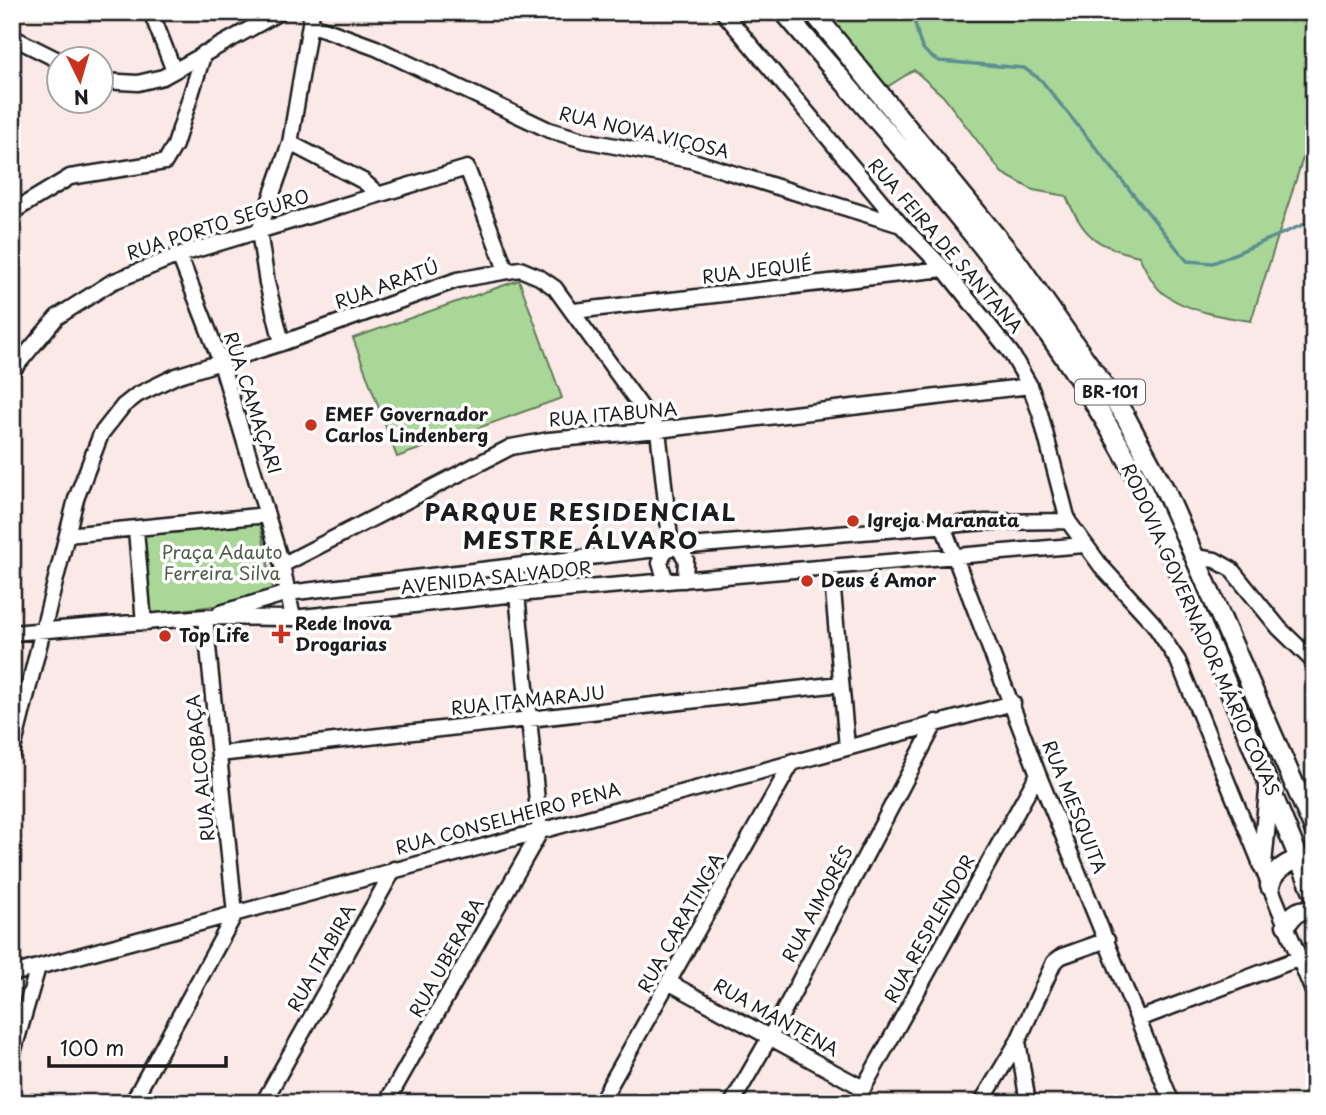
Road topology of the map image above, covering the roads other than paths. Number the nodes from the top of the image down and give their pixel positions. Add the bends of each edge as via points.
1 (150, 12) edge
2 (280, 12) edge
3 (723, 12) edge
4 (784, 12) edge
5 (813, 12) edge
6 (311, 18) edge
7 (12, 37) edge
8 (204, 53) junction
9 (46, 54) edge
10 (174, 71) junction
11 (116, 82) edge
12 (290, 143) junction
13 (377, 193) junction
14 (12, 212) edge
15 (901, 225) junction
16 (259, 231) junction
17 (179, 256) junction
18 (944, 268) junction
19 (506, 270) junction
20 (574, 311) junction
21 (282, 342) junction
22 (220, 360) junction
23 (12, 371) edge
24 (1030, 386) junction
25 (659, 430) junction
26 (267, 515) junction
27 (1068, 521) junction
28 (943, 526) junction
29 (136, 530) junction
30 (67, 536) junction
31 (671, 544) junction
32 (1084, 545) junction
33 (954, 556) junction
34 (1195, 557) junction
35 (282, 565) junction
36 (831, 568) junction
37 (685, 580) junction
38 (666, 582) junction
39 (288, 593) junction
40 (517, 594) junction
41 (205, 618) junction
42 (293, 618) junction
43 (144, 623) junction
44 (44, 628) junction
45 (12, 633) edge
46 (1314, 662) edge
47 (840, 684) junction
48 (1013, 703) junction
49 (530, 721) junction
50 (936, 722) junction
51 (847, 747) junction
52 (12, 753) edge
53 (219, 754) junction
54 (793, 761) junction
55 (1038, 774) junction
56 (1270, 787) junction
57 (1314, 829) edge
58 (540, 832) junction
59 (1307, 860) edge
60 (1262, 864) junction
61 (394, 869) junction
62 (1270, 886) junction
63 (1314, 894) edge
64 (1314, 911) edge
65 (235, 914) junction
66 (1286, 925) junction
67 (1107, 940) junction
68 (1300, 958) junction
69 (38, 967) junction
70 (12, 974) edge
71 (670, 982) junction
72 (1314, 994) edge
73 (1139, 1019) junction
74 (771, 1035) junction
75 (1018, 1041) junction
76 (12, 1056) edge
77 (863, 1088) junction
78 (132, 1103) edge
79 (263, 1103) edge
80 (386, 1103) edge
81 (600, 1103) edge
82 (732, 1103) edge
83 (855, 1103) edge
84 (981, 1103) edge
85 (1028, 1103) edge
86 (1172, 1103) edge

1 - 10 street
2 - 8 street
3 - 15 street, RUA FEIRA DE SANTANA
4 - 56 main road, RODOVIA GOVERNADOR MÁRIO COVAS / BR-101 via 995,261 1078,378 1128,462 1161,532
5 - 34 main road, RODOVIA GOVERNADOR MÁRIO COVAS / BR-101 via 1062,322 1140,442
6 - 12 street
6 - 15 street, RUA NOVA VIÇOSA via 549,130 690,160
7 - 9 street
8 - 10 street
8 - 14 street via 175,145 165,162 70,177
10 - 11 street via 138,83
12 - 13 street
12 - 16 street
13 - 16 street, RUA PORTO SEGURO
13 - 19 street, RUA PORTO SEGURO via 467,168
15 - 18 street, RUA FEIRA DE SANTANA
16 - 17 street, RUA PORTO SEGURO
16 - 21 street
17 - 22 street, RUA CAMAÇARI
17 - 23 street, RUA PORTO SEGURO via 112,282 66,311
18 - 20 street, RUA JEQUIÉ
18 - 24 street, RUA FEIRA DE SANTANA via 1011,353
19 - 20 street, RUA ARATÚ via 539,277
19 - 21 street, RUA ARATÚ via 457,280
20 - 25 street, RUA ARATÚ
21 - 22 street, RUA ARATÚ
22 - 26 street, RUA CAMAÇARI
22 - 30 street, RUA ARATÚ via 155,384 113,417 86,468
24 - 25 street, RUA ITABUNA
24 - 27 street, RUA FEIRA DE SANTANA
25 - 31 street
25 - 35 street, RUA ITABUNA via 511,447
26 - 29 street
26 - 35 street, RUA CAMAÇARI
27 - 28 street, AVENIDA SALVADOR
27 - 32 street, RUA FEIRA DE SANTANA
28 - 31 street, AVENIDA SALVADOR
28 - 33 street, RUA MESQUITA
29 - 30 street
29 - 43 street
30 - 44 street, RUA ARATÚ
31 - 37 street via 686,559
31 - 38 street via 660,564
31 - 39 street, AVENIDA SALVADOR
32 - 33 street, AVENIDA SALVADOR
32 - 60 street, RUA FEIRA DE SANTANA via 1168,642
33 - 36 street, AVENIDA SALVADOR
33 - 48 street, RUA MESQUITA
34 - 46 street via 1231,569
34 - 57 main road, RODOVIA GOVERNADOR MÁRIO COVAS / BR-101
35 - 39 street
36 - 37 street, AVENIDA SALVADOR
36 - 47 street
37 - 38 street, AVENIDA SALVADOR
38 - 40 street, AVENIDA SALVADOR
39 - 41 street, AVENIDA SALVADOR
39 - 42 street
40 - 42 street, AVENIDA SALVADOR
40 - 49 street
41 - 42 street, AVENIDA SALVADOR
41 - 43 street, AVENIDA SALVADOR
41 - 53 street, RUA ALCOBAÇA
43 - 44 street, AVENIDA SALVADOR
44 - 45 street, AVENIDA SALVADOR
44 - 52 street, RUA ARATÚ
47 - 49 street, RUA ITAMARAJU
47 - 51 street
48 - 50 street, RUA CONSELHEIRO PENA
48 - 55 street, RUA MESQUITA
49 - 53 street, RUA ITAMARAJU
49 - 58 street
50 - 51 street, RUA CONSELHEIRO PENA
50 - 74 street, RUA AIMORÉS
51 - 54 street, RUA CONSELHEIRO PENA
53 - 65 street, RUA ALCOBAÇA
54 - 58 street, RUA CONSELHEIRO PENA
54 - 71 street, RUA CARATINGA
55 - 67 street, RUA MESQUITA
55 - 77 street, RUA RESPLENDOR
56 - 59 main road, RODOVIA GOVERNADOR MÁRIO COVAS / BR-101
56 - 60 main road
58 - 61 street, RUA CONSELHEIRO PENA
58 - 80 street, RUA UBERABA
59 - 62 main road via 1278,871
59 - 63 main road, RODOVIA GOVERNADOR MÁRIO COVAS / BR-101
60 - 62 street, RUA FEIRA DE SANTANA
61 - 65 street, RUA CONSELHEIRO PENA
61 - 79 street, RUA ITABIRA
62 - 66 street, RUA FEIRA DE SANTANA
64 - 66 main road via 1295,913
65 - 69 street, RUA CONSELHEIRO PENA
65 - 78 street
66 - 68 street, RUA FEIRA DE SANTANA
67 - 73 street, RUA MESQUITA
67 - 75 street via 1054,962
68 - 72 street, RUA FEIRA DE SANTANA
68 - 73 street
69 - 70 street, RUA CONSELHEIRO PENA
69 - 76 street
71 - 74 street, RUA MANTENA
71 - 81 street, RUA CARATINGA
73 - 86 street, RUA MESQUITA
74 - 77 street, RUA MANTENA
74 - 82 street, RUA AIMORÉS
75 - 84 street
75 - 85 street
77 - 83 street, RUA RESPLENDOR

